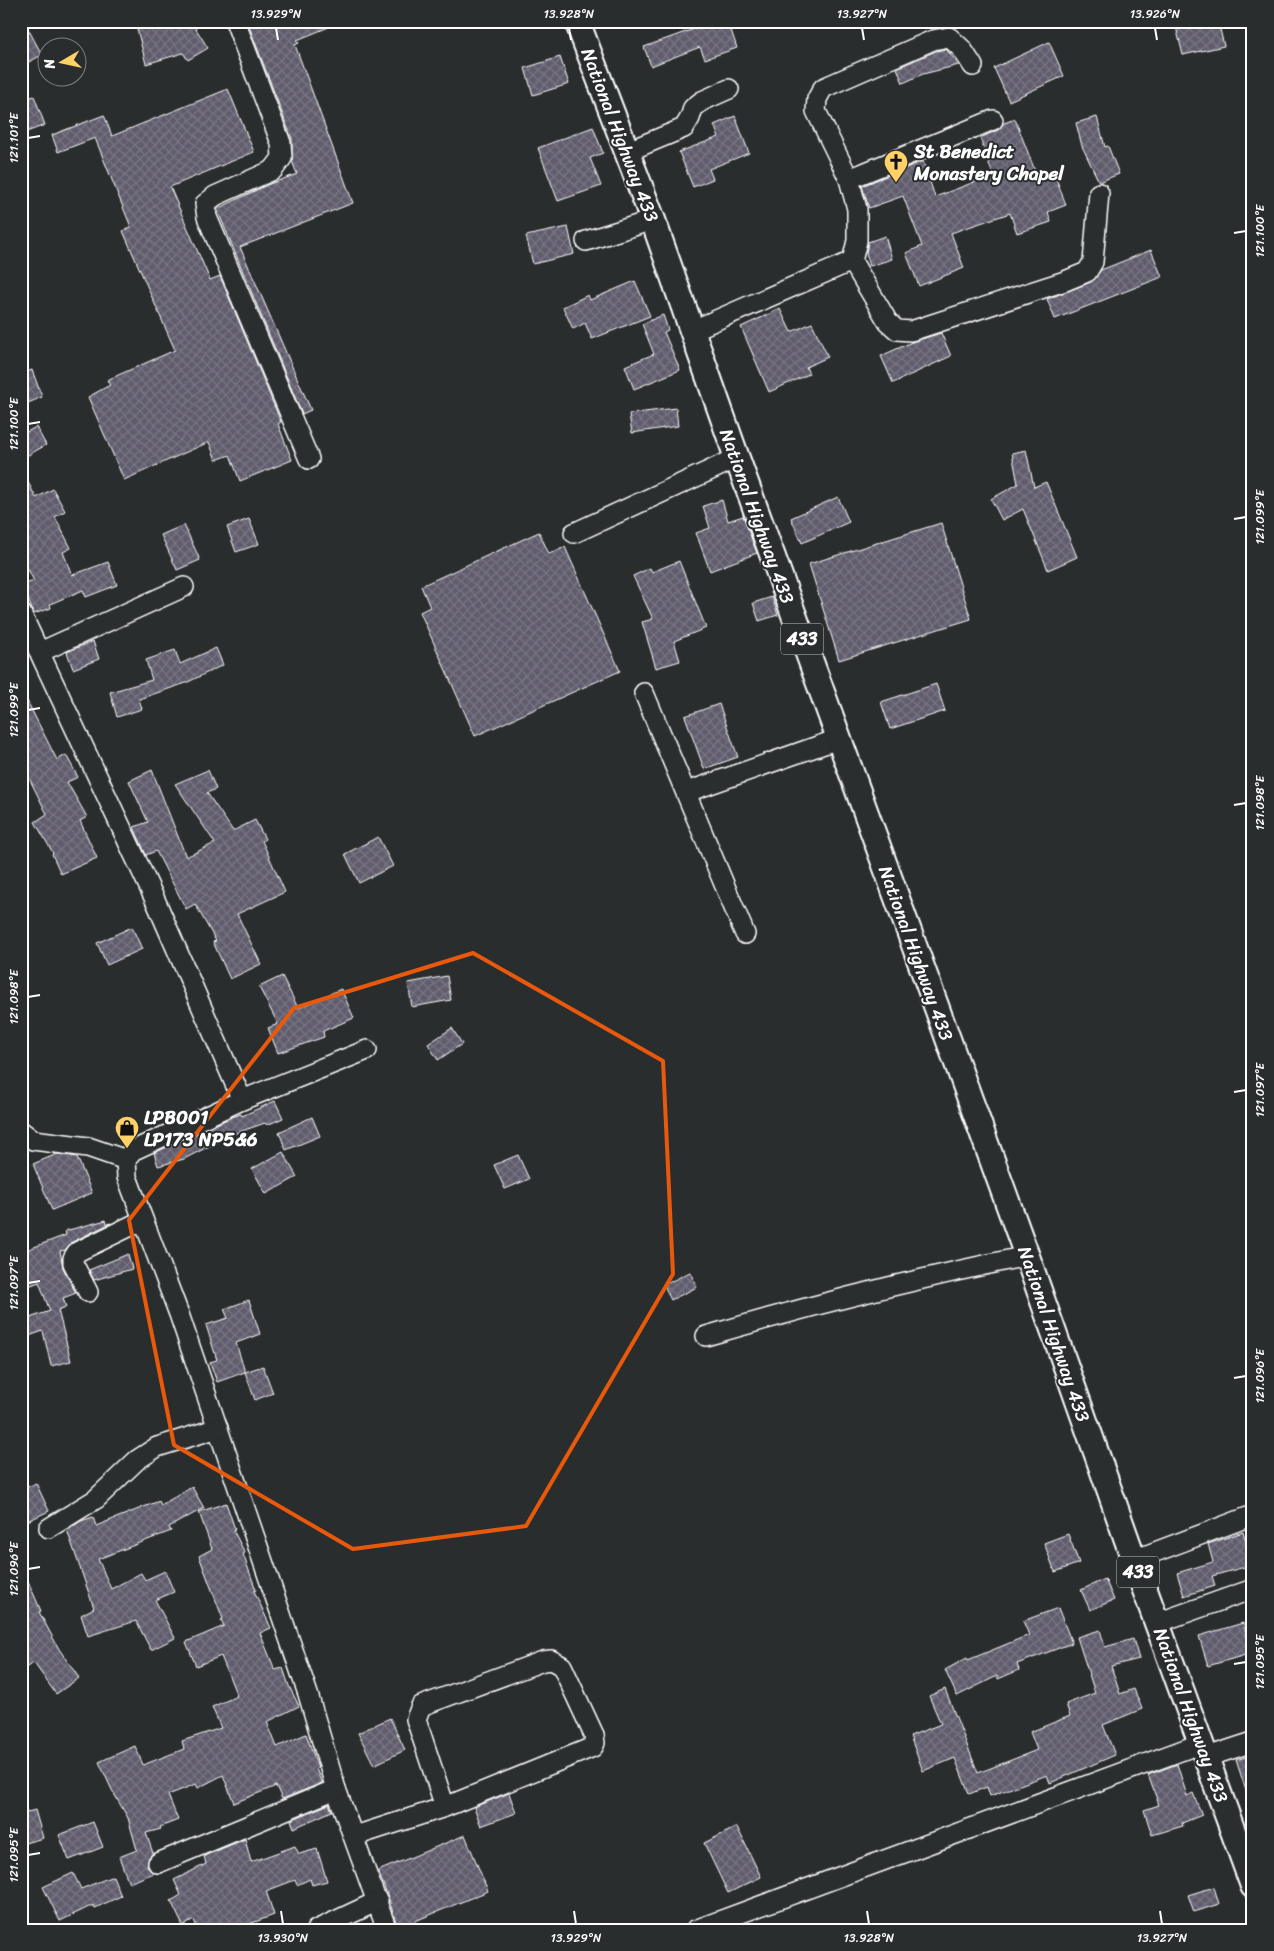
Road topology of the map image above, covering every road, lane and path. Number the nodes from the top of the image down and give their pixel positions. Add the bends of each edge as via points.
1 (235, 21) edge
2 (577, 21) edge
3 (973, 66) dead end
4 (729, 89) dead end
5 (993, 120) dead end
6 (626, 152) junction
7 (849, 179) junction
8 (1099, 193) dead end
9 (652, 220) junction
10 (586, 242) dead end
11 (852, 261) junction
12 (691, 331) junction
13 (736, 458) junction
14 (309, 459) dead end
15 (574, 533) dead end
16 (184, 587) dead end
17 (21, 612) edge
18 (40, 652) junction
19 (644, 693) dead end
20 (838, 738) junction
21 (687, 792) junction
22 (745, 934) dead end
23 (367, 1050) dead end
24 (242, 1100) junction
25 (21, 1131) edge
26 (126, 1160) junction
27 (143, 1220) junction
28 (1027, 1256) junction
29 (88, 1292) dead end
30 (706, 1336) dead end
31 (218, 1428) junction
32 (1253, 1515) edge
33 (49, 1528) dead end
34 (1134, 1560) junction
35 (1253, 1589) edge
36 (1157, 1623) junction
37 (1253, 1742) edge
38 (1204, 1750) junction
39 (336, 1789) junction
40 (445, 1806) junction
41 (355, 1836) junction
42 (158, 1863) dead end
43 (1253, 1886) edge
44 (378, 1901) junction
45 (724, 1925) edge
46 (316, 1930) edge
47 (387, 1930) edge
48 (695, 1930) edge

1 - 14 street via 281,143 282,158 273,170 215,196 205,204 207,217
2 - 6 main road, National Highway 433 / 433
3 - 7 street via 949,37 933,40 823,88 817,99 816,112
4 - 6 street via 693,108 684,128
5 - 7 street
6 - 9 main road, National Highway 433 / 433
7 - 11 street via 857,209 858,241
8 - 11 street via 1093,262 1087,272 911,331 897,330 888,322
9 - 10 street
9 - 12 main road, National Highway 433 / 433
11 - 12 street
12 - 13 main road, National Highway 433 / 433
13 - 15 street
13 - 20 main road, National Highway 433 / 433
16 - 18 street
17 - 18 street
18 - 24 street via 158,904
19 - 21 street
20 - 21 street
20 - 28 main road, National Highway 433 / 433
21 - 22 street
23 - 24 street
24 - 26 street via 155,1139 132,1151
25 - 26 street via 34,1140 88,1147
26 - 27 street via 127,1177
27 - 29 street via 77,1252 74,1264
27 - 31 street
28 - 30 street via 942,1273
28 - 34 main road, National Highway 433 / 433
31 - 33 street via 157,1447 137,1460 96,1499
31 - 39 street via 308,1694
32 - 34 street
34 - 36 main road, National Highway 433 / 433
35 - 36 street
36 - 38 main road, National Highway 433 / 433
37 - 38 street
38 - 43 main road, National Highway 433 / 433
38 - 45 street
39 - 41 street
39 - 42 street
40 - 40 street via 593,1747 594,1735 562,1666 543,1661 421,1706 416,1719
40 - 41 street
41 - 44 street
44 - 46 street
44 - 47 street
45 - 48 street

